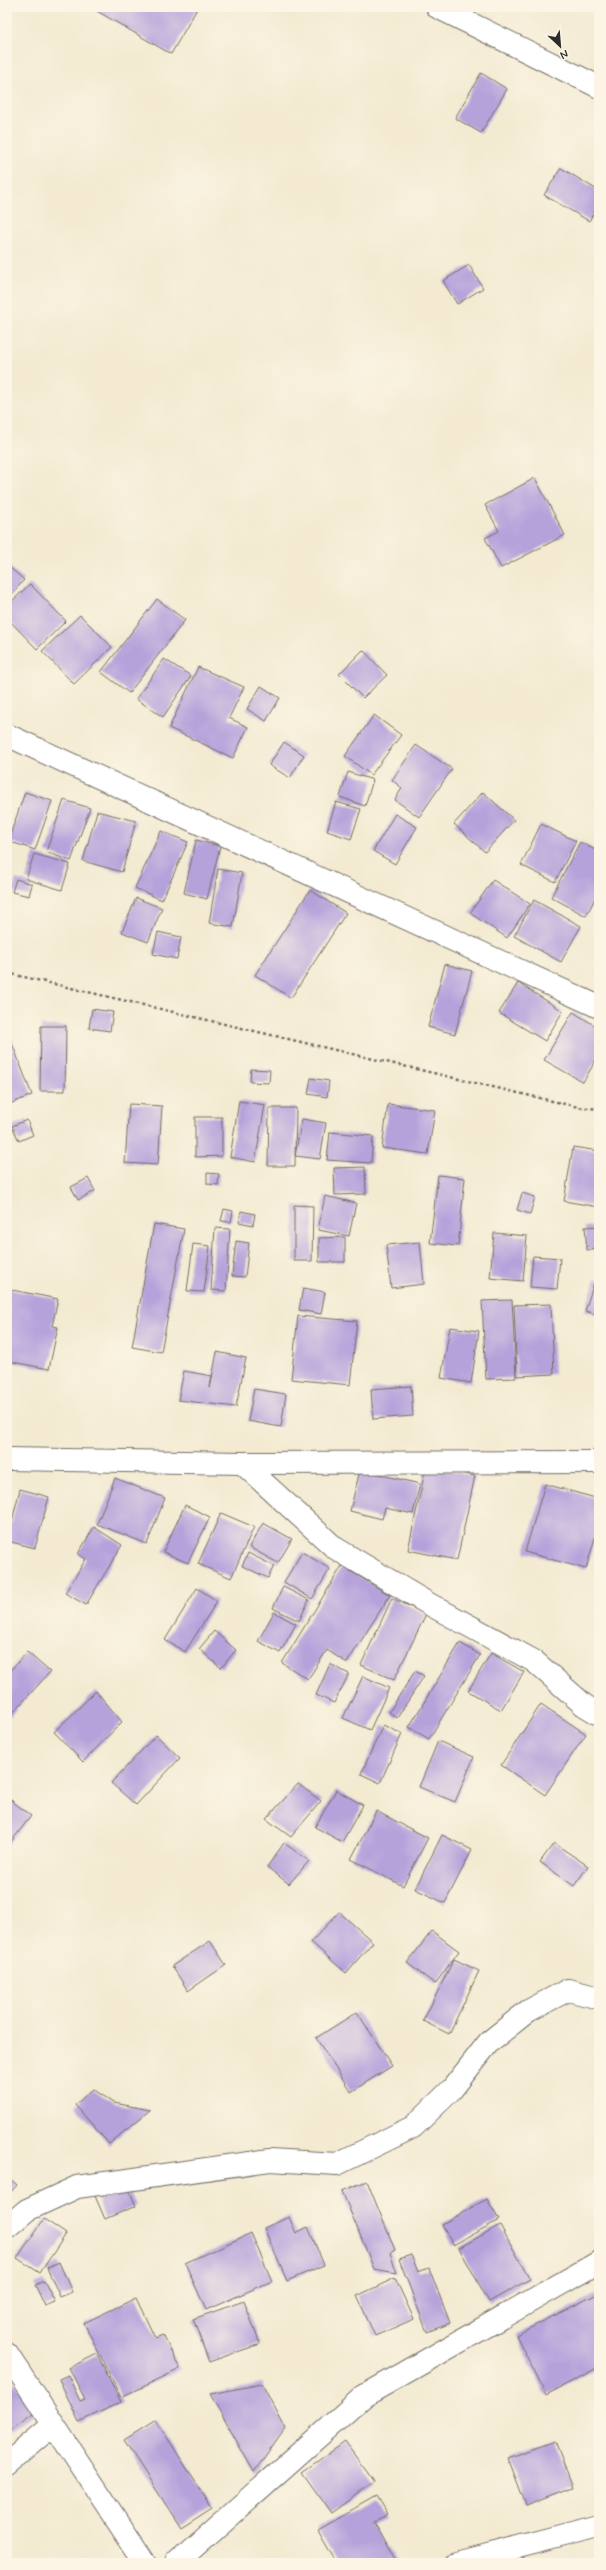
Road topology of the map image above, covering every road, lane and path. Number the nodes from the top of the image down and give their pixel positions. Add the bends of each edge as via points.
1 (437, 7) edge
2 (599, 87) edge
3 (7, 735) edge
4 (7, 973) edge
5 (599, 1007) edge
6 (599, 1109) edge
7 (7, 1459) edge
8 (599, 1462) edge
9 (242, 1464) junction
10 (599, 1714) edge
11 (599, 1998) edge
12 (7, 2227) edge
13 (599, 2262) edge
14 (7, 2354) edge
15 (53, 2424) junction
16 (7, 2464) edge
17 (599, 2526) edge
18 (145, 2563) edge
19 (176, 2563) edge
20 (456, 2563) edge

1 - 2 street
3 - 5 street
4 - 6 path via 578,1107
7 - 9 street
8 - 9 street
9 - 10 street via 335,1548 428,1604 534,1661 584,1705
11 - 12 street via 568,1990 528,2010 489,2042 452,2089 413,2127 337,2164 270,2160 76,2187 27,2210
13 - 19 street via 364,2396
14 - 15 street
15 - 16 street
15 - 18 street
17 - 20 street

